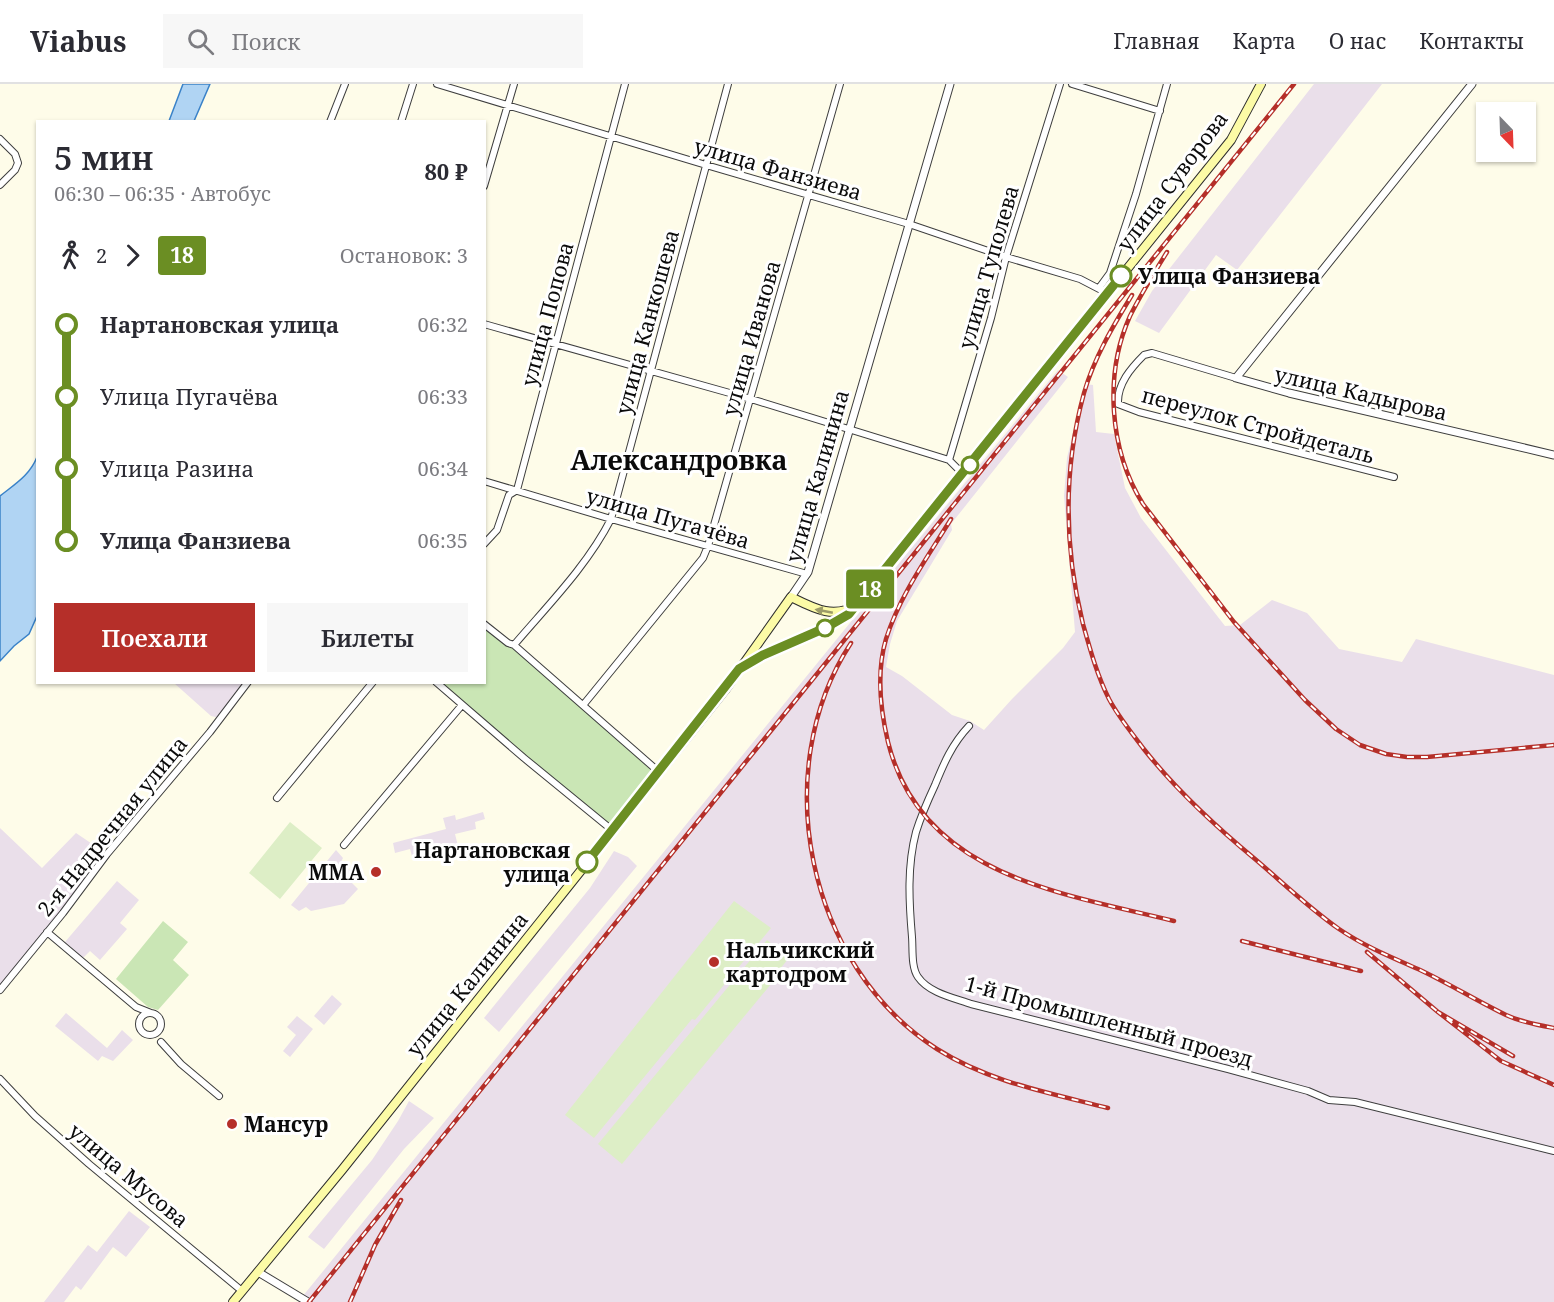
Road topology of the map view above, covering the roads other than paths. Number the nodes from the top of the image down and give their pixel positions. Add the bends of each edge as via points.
1 (345, 84) edge
2 (413, 84) edge
3 (437, 84) edge
4 (514, 84) edge
5 (625, 84) edge
6 (728, 84) edge
7 (840, 84) edge
8 (950, 84) edge
9 (1060, 84) edge
10 (1072, 84) edge
11 (1167, 84) edge
12 (1261, 84) edge
13 (1472, 84) edge
14 (507, 106) junction
15 (1160, 111) junction
16 (331, 120) edge
17 (402, 120) edge
18 (611, 136) junction
19 (0, 139) edge
20 (706, 165) junction
21 (486, 179) edge
22 (0, 185) edge
23 (808, 196) junction
24 (909, 224) junction
25 (1006, 257) junction
26 (1099, 288) junction
27 (1107, 293) junction
28 (486, 325) edge
29 (556, 345) junction
30 (1162, 357) joint
31 (650, 372) junction
32 (1236, 378) junction
33 (751, 399) junction
34 (850, 431) junction
35 (1554, 455) edge
36 (949, 460) junction
37 (963, 474) junction
38 (1394, 477) dead end
39 (486, 482) edge
40 (517, 490) junction
41 (611, 519) junction
42 (486, 542) edge
43 (708, 546) junction
44 (807, 574) junction
45 (791, 597) junction
46 (858, 605) junction
47 (486, 626) edge
48 (514, 645) junction
49 (739, 669) junction
50 (246, 684) edge
51 (371, 684) edge
52 (438, 684) edge
53 (584, 704) junction
54 (462, 705) junction
55 (969, 726) dead end
56 (659, 772) junction
57 (277, 798) dead end
58 (612, 830) junction
59 (344, 845) dead end
60 (47, 932) junction
61 (0, 990) edge
62 (136, 1007) junction
63 (151, 1013) junction
64 (141, 1018) junction
65 (160, 1029) junction
66 (149, 1035) junction
67 (161, 1042) junction
68 (0, 1079) edge
69 (219, 1096) dead end
70 (1554, 1151) edge
71 (258, 1272) junction
72 (242, 1291) junction
73 (233, 1302) edge
74 (308, 1302) edge

1 - 16 street
2 - 17 street
3 - 14 street, улица Фанзиева
4 - 14 street
5 - 18 street, улица Попова
6 - 20 street, улица Канкошева
7 - 23 street, улица Иванова
8 - 24 street, улица Калинина
9 - 25 street, улица Туполева
10 - 15 street
11 - 15 street
12 - 27 main road, улица Суворова via 1231,140
13 - 32 street
14 - 18 street, улица Фанзиева
14 - 21 street
15 - 26 street via 1110,273
18 - 20 street, улица Фанзиева
18 - 29 street, улица Попова
19 - 22 street via 18,159 15,170
20 - 23 street, улица Фанзиева
20 - 31 street, улица Канкошева
23 - 24 street, улица Фанзиева
23 - 33 street, улица Иванова
24 - 25 street, улица Фанзиева
24 - 34 street, улица Калинина
25 - 26 street, улица Фанзиева
25 - 36 street, улица Туполева
26 - 27 street, улица Фанзиева
27 - 37 main road, улица Суворова
28 - 29 street
29 - 31 street
29 - 40 street, улица Попова
30 - 32 street, улица Кадырова
30 - 38 street, переулок Стройдеталь via 1144,354 1136,362 1122,384 1118,404
31 - 33 street
31 - 41 street, улица Канкошева
32 - 35 street, улица Кадырова
33 - 34 street
33 - 43 street, улица Иванова
34 - 36 street
34 - 44 street, улица Калинина
36 - 37 street
37 - 46 main road, улица Суворова
39 - 40 street, улица Пугачёва
40 - 41 street, улица Пугачёва
40 - 42 street, улица Попова via 509,495 497,530
41 - 43 street, улица Пугачёва
41 - 48 street, улица Канкошева via 579,569
43 - 44 street, улица Пугачёва
43 - 53 street, улица Иванова via 703,558
44 - 45 street, улица Калинина
46 -> 45 main road via 828,613
45 - 49 main road, улица Калинина
46 - 49 main road, улица Суворова via 845,618
47 - 48 street
48 - 53 street
49 - 56 main road, улица Калинина
50 - 60 street, 2-я Надречная улица
51 - 57 street
52 - 54 street
53 - 56 street
54 - 58 street
54 - 59 street
55 - 70 street, 1-й Промышленный проезд via 949,750 913,849 909,908 914,967 926,986 970,1004 1228,1069 1329,1100 1355,1102
56 - 58 main road, улица Калинина
58 - 71 main road, улица Калинина
60 - 61 street, 2-я Надречная улица
60 - 62 street
62 - 63 street
62 - 64 street
63 - 64 street
63 - 65 street via 159,1017
64 - 66 street via 140,1028
65 - 66 street
65 - 67 street
66 - 67 street
67 - 69 street
68 - 72 street, улица Мусова via 89,1164
71 - 72 main road, улица Калинина
71 - 74 street
72 - 73 main road, улица Калинина

